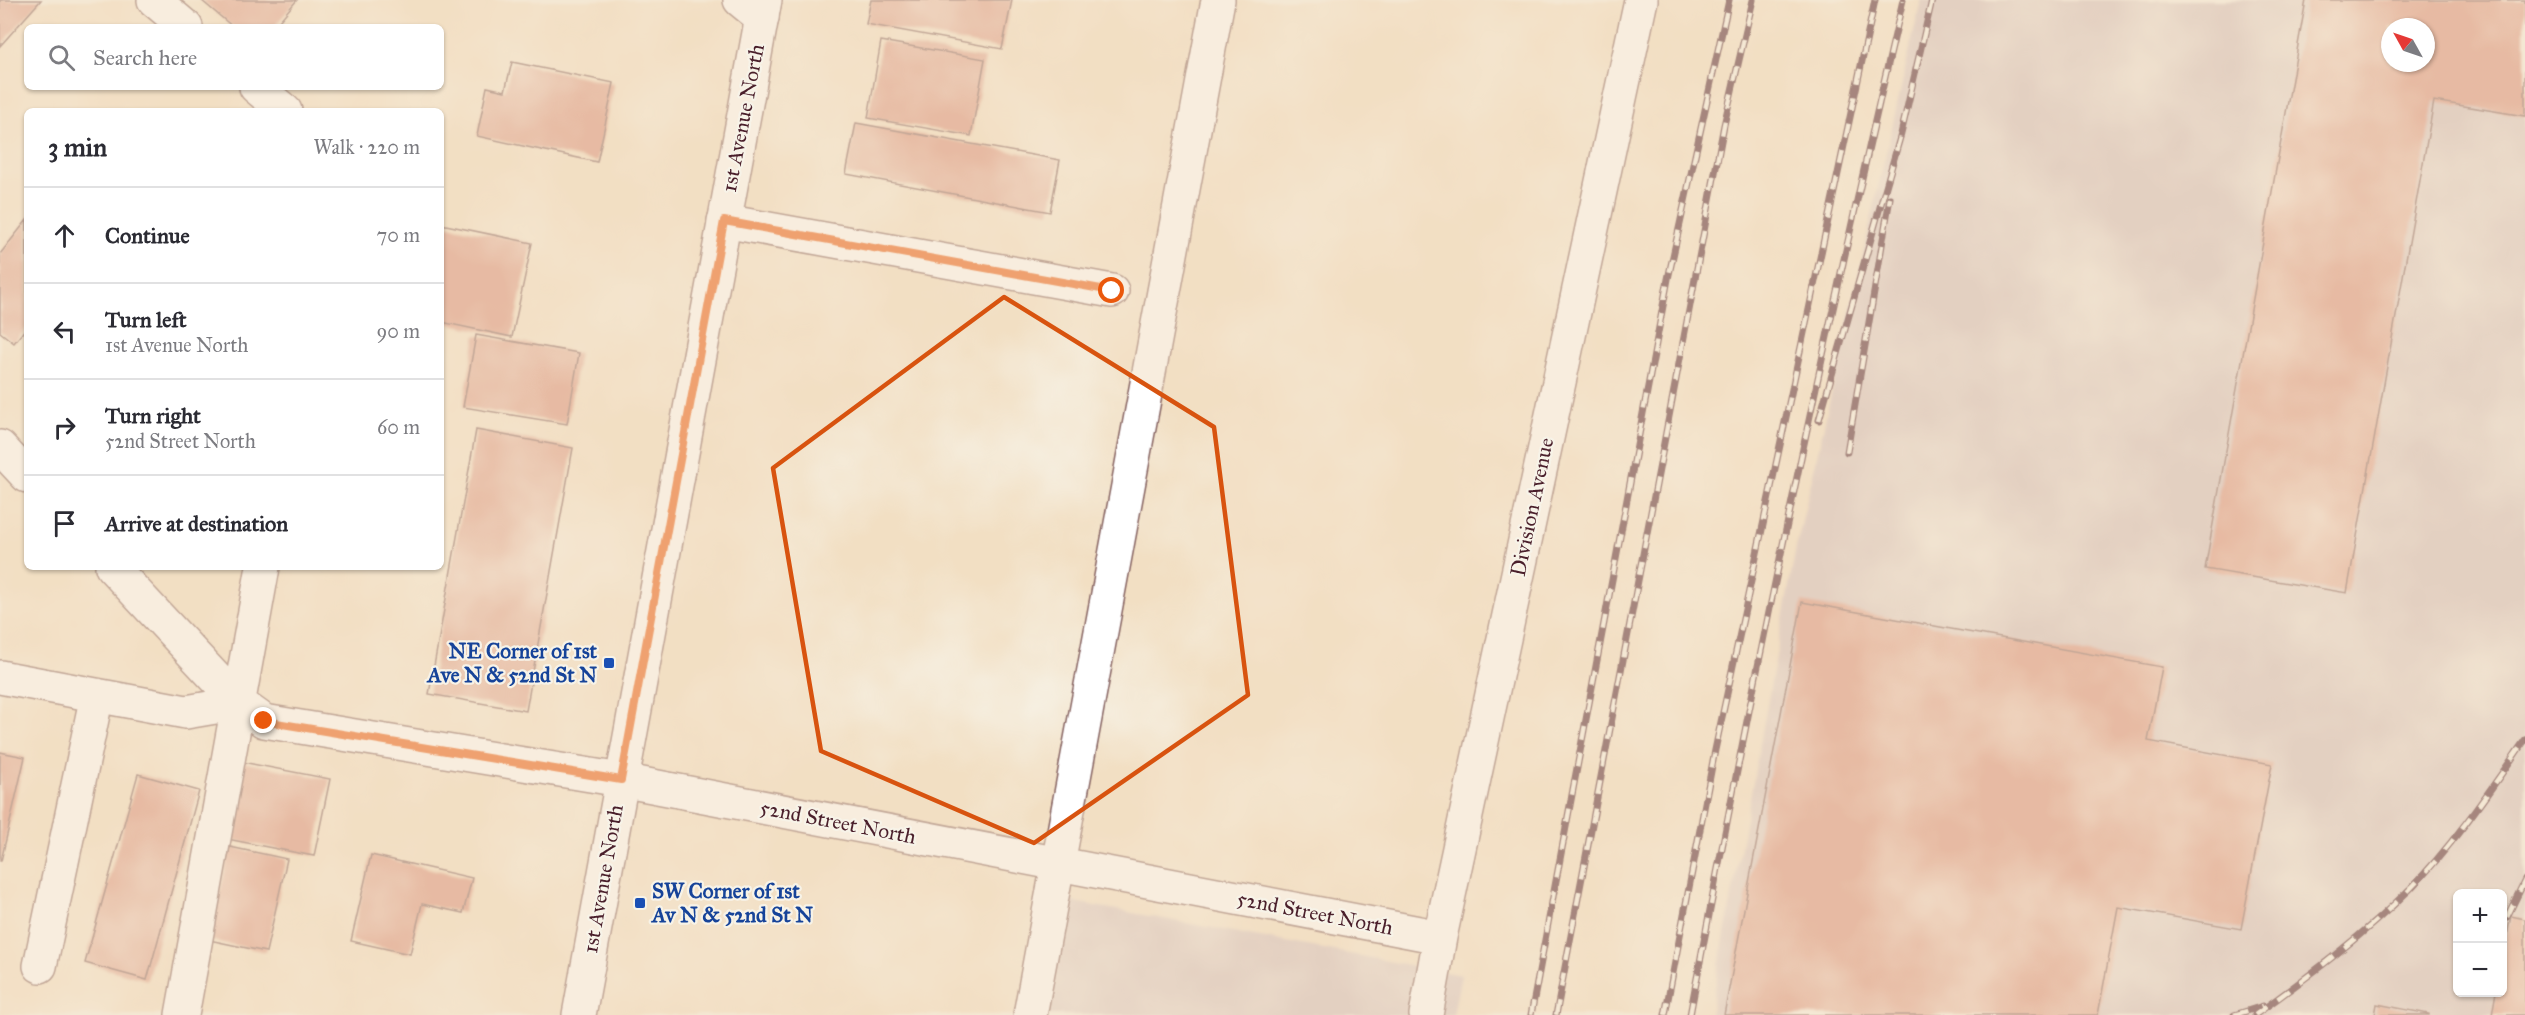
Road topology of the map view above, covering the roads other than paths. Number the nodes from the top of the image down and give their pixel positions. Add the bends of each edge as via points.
1 (154, 0) edge
2 (1218, 0) edge
3 (1641, 0) edge
4 (756, 6) edge
5 (182, 24) edge
6 (260, 90) edge
7 (281, 108) edge
8 (724, 221) junction
9 (1112, 291) dead end
10 (0, 447) edge
11 (24, 473) edge
12 (115, 570) edge
13 (262, 570) edge
14 (0, 677) edge
15 (97, 695) junction
16 (239, 703) junction
17 (621, 780) junction
18 (1057, 864) junction
19 (1440, 937) junction
20 (40, 966) dead end
21 (182, 1015) edge
22 (579, 1015) edge
23 (1030, 1015) edge
24 (1426, 1015) edge

1 - 5 street
2 - 18 street
3 - 19 street, Division Avenue
4 - 8 street, 1st Avenue North
6 - 7 street
8 - 9 street
8 - 17 street, 1st Avenue North
10 - 11 street
12 - 16 street, 52nd Street North
13 - 16 street
14 - 15 street
15 - 16 street via 186,712
15 - 20 street
16 - 17 street, 52nd Street North via 264,721
16 - 21 street
17 - 18 street, 52nd Street North
17 - 22 street, 1st Avenue North
18 - 19 street, 52nd Street North
18 - 23 street
19 - 24 street, Division Avenue

